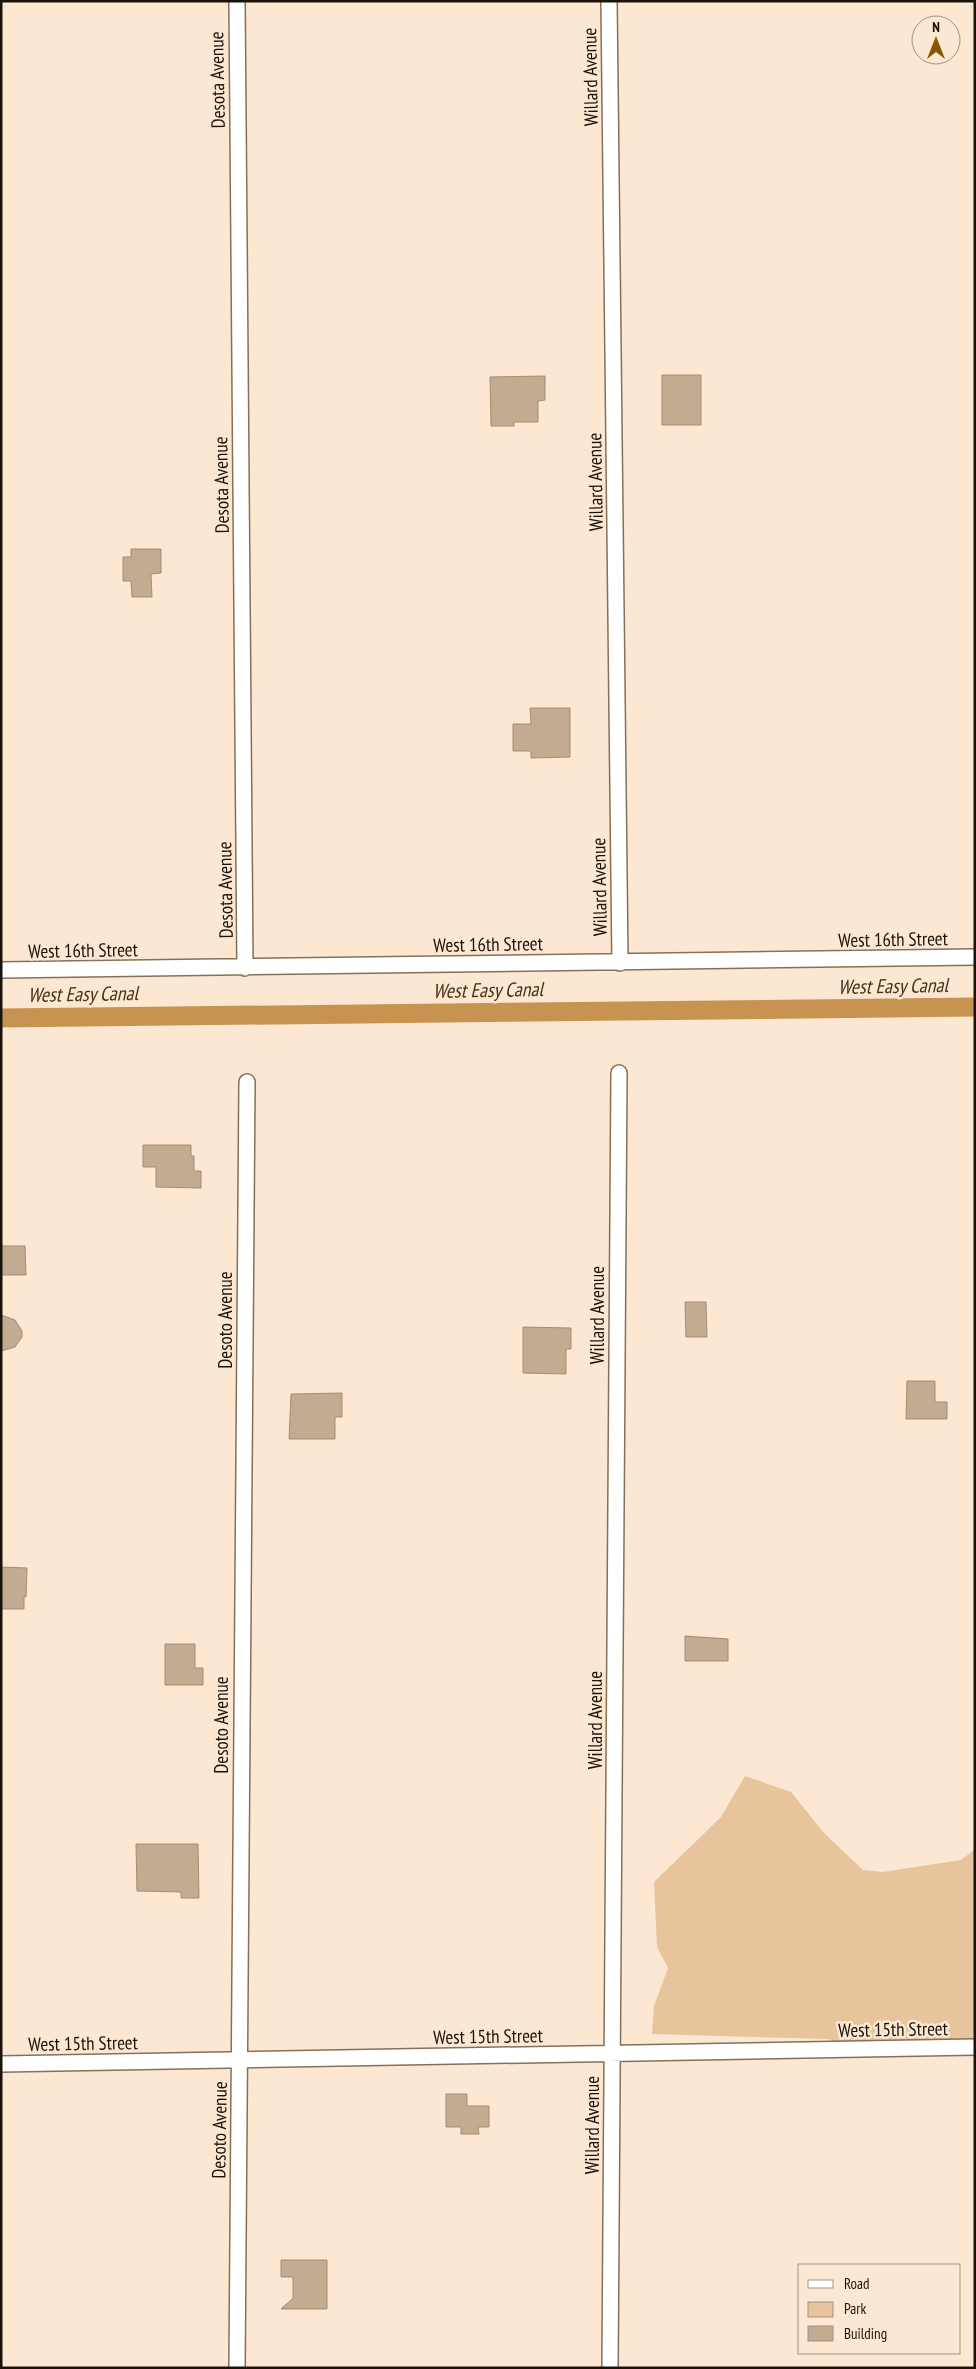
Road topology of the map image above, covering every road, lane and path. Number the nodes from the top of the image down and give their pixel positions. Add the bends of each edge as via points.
1 (237, 1) edge
2 (609, 1) edge
3 (975, 957) edge
4 (620, 963) junction
5 (246, 968) junction
6 (1, 970) edge
7 (619, 1073) dead end
8 (247, 1082) dead end
9 (975, 2047) edge
10 (612, 2054) junction
11 (240, 2060) junction
12 (1, 2064) edge
13 (237, 2368) edge
14 (610, 2368) edge

1 - 5 street, Desota Avenue
2 - 4 street, Willard Avenue
3 - 4 street, West 16th Street
4 - 5 street, West 16th Street
5 - 6 street, West 16th Street
7 - 10 street, Willard Avenue
8 - 11 street, Desoto Avenue
9 - 10 street, West 15th Street
10 - 11 street, West 15th Street
10 - 14 street, Willard Avenue
11 - 12 street, West 15th Street
11 - 13 street, Desoto Avenue

